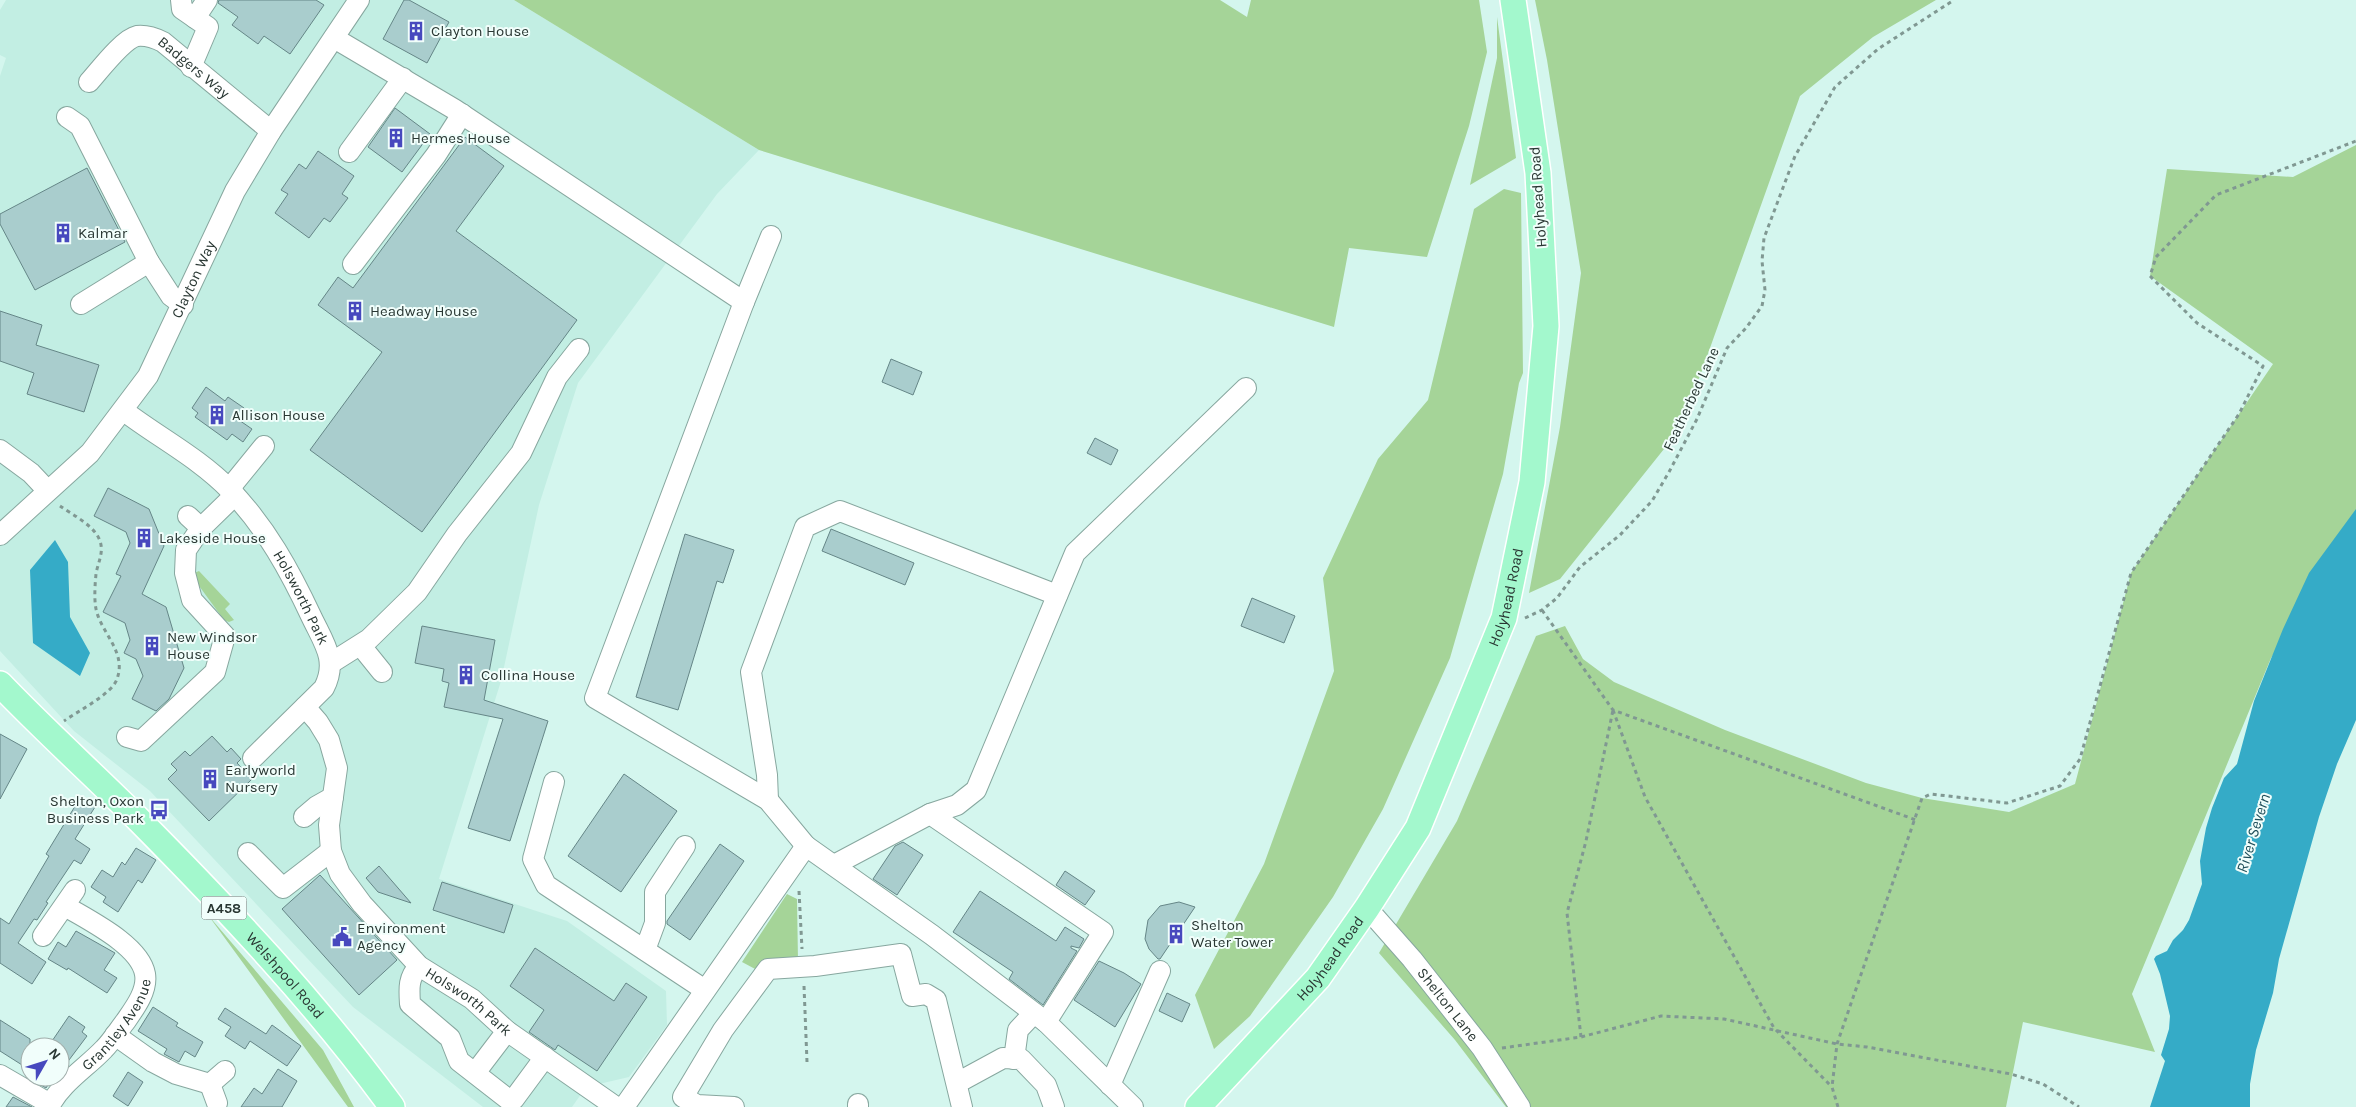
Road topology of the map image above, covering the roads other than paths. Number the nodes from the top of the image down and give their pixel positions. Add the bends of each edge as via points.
1 (181, 0) edge
2 (207, 0) edge
3 (359, 0) edge
4 (1513, 0) edge
5 (195, 18) junction
6 (334, 38) junction
7 (192, 67) junction
8 (403, 78) junction
9 (89, 82) dead end
10 (458, 112) junction
11 (67, 117) dead end
12 (271, 131) junction
13 (349, 152) dead end
14 (771, 236) dead end
15 (149, 262) junction
16 (353, 264) dead end
17 (744, 302) junction
18 (82, 304) dead end
19 (183, 305) junction
20 (579, 349) dead end
21 (1246, 388) dead end
22 (124, 411) junction
23 (264, 446) dead end
24 (0, 450) edge
25 (47, 490) junction
26 (232, 492) junction
27 (0, 534) edge
28 (1057, 595) junction
29 (361, 646) junction
30 (331, 662) junction
31 (382, 672) dead end
32 (0, 684) edge
33 (0, 711) edge
34 (300, 712) junction
35 (51, 724) junction
36 (127, 738) dead end
37 (253, 758) dead end
38 (554, 782) dead end
39 (333, 797) junction
40 (768, 800) junction
41 (930, 814) junction
42 (304, 817) dead end
43 (685, 846) dead end
44 (806, 846) junction
45 (331, 851) junction
46 (248, 853) dead end
47 (834, 865) junction
48 (1368, 908) junction
49 (43, 936) dead end
50 (645, 950) junction
51 (419, 966) junction
52 (1160, 971) dead end
53 (705, 990) junction
54 (1040, 1017) junction
55 (508, 1031) junction
56 (115, 1035) junction
57 (545, 1057) junction
58 (1014, 1058) junction
59 (225, 1071) dead end
60 (475, 1073) junction
61 (0, 1075) edge
62 (957, 1083) junction
63 (1110, 1084) junction
64 (679, 1102) edge
65 (50, 1106) edge
66 (392, 1107) edge
67 (616, 1107) edge
68 (624, 1107) edge
69 (734, 1107) edge
70 (962, 1107) edge
71 (1054, 1107) edge
72 (1133, 1107) edge
73 (1198, 1107) edge
74 (1520, 1107) edge

1 - 5 street via 182,9
2 - 5 street
3 - 6 street, Clayton Way
4 - 48 main road, Holyhead Road via 1538,173 1546,326 1532,482 1504,618 1418,828
5 - 7 street via 208,27
6 - 8 street
6 - 12 street, Clayton Way
7 - 9 street, Badgers Way via 163,42 135,36
7 - 12 street, Badgers Way
8 - 10 street
8 - 13 street
10 - 16 street via 436,155
10 - 17 street
11 - 15 street via 80,126
12 - 19 street, Clayton Way via 235,191
14 - 17 street
15 - 18 street
15 - 19 street via 171,296
17 - 40 street via 595,698
19 - 22 street, Clayton Way via 148,376
20 - 29 street, Holsworth Park via 557,377 521,453 457,534 417,592
21 - 28 street via 1075,553
22 - 25 street, Clayton Way via 90,453
22 - 26 street, Holsworth Park via 171,442
23 - 26 street
24 - 25 street
25 - 27 street, Clayton Way
26 - 30 street, Holsworth Park via 275,546 301,593
26 - 36 street via 195,522 186,550 185,573 192,600 225,636 215,672 141,740
28 - 40 street via 840,512 805,527 751,672
28 - 41 street via 976,790 957,805
29 - 30 street, Holsworth Park
29 - 31 street
30 - 34 street, Holsworth Park via 324,688
32 - 35 main road, Welshpool Road / A458
33 - 35 main road, Welshpool Road / A458
34 - 37 street
34 - 39 street, Holsworth Park via 318,722 333,750 337,768
35 - 66 main road, Welshpool Road / A458 via 276,963
38 - 50 street via 533,859 546,885
39 - 42 street
39 - 45 street, Holsworth Park via 329,825
40 - 44 street
41 - 47 street
41 - 54 street via 1103,932
43 - 50 street via 655,892 656,923
44 - 47 street
44 - 53 street
45 - 46 street via 283,888
45 - 51 street, Holsworth Park via 340,874 362,904
47 - 54 street
48 - 73 main road, Holyhead Road via 1318,978
48 - 74 street, Shelton Lane via 1482,1048
49 - 56 street, Grantley Avenue via 70,898 130,949 145,974 143,989
50 - 53 street
51 - 55 street, Holsworth Park via 472,999
51 - 60 street via 408,987 410,1004 450,1038 459,1061
52 - 63 street
53 - 68 street
54 - 58 street via 1018,1030
54 - 63 street
55 - 57 street, Holsworth Park
55 - 60 street
56 - 59 street via 153,1062 214,1094
56 - 65 street, Grantley Avenue
57 - 60 street via 514,1099 509,1100
57 - 67 street, Holsworth Park
58 - 62 street via 1002,1058
58 - 71 street via 1021,1059 1046,1085
61 - 65 street
62 - 64 street via 936,1000 926,994 912,996 901,954 852,962 768,968 723,1030
62 - 70 street
63 - 72 street
64 - 69 street

